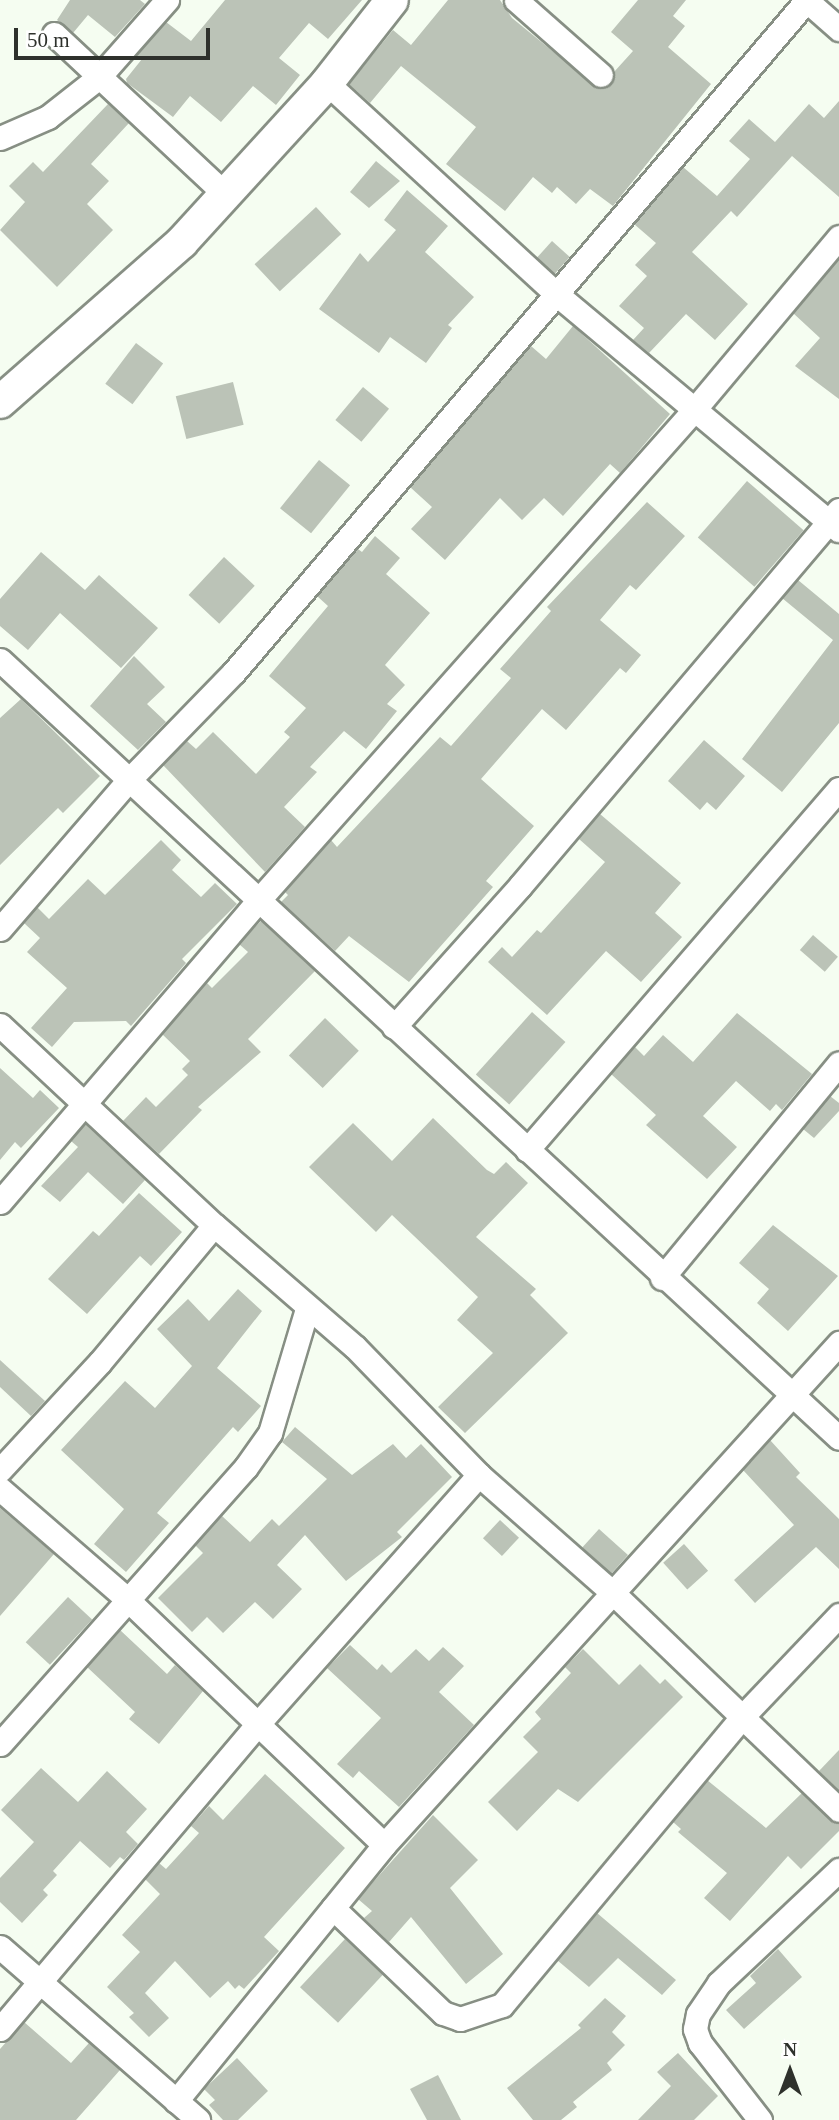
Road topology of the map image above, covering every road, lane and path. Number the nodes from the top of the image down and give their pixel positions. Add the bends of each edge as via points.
1 (167, 0) edge
2 (392, 0) edge
3 (516, 0) edge
4 (806, 0) edge
5 (839, 29) edge
6 (54, 34) dead end
7 (601, 75) dead end
8 (99, 77) junction
9 (327, 83) junction
10 (0, 138) edge
11 (226, 195) junction
12 (839, 237) edge
13 (554, 292) junction
14 (0, 402) edge
15 (693, 411) junction
16 (836, 520) edge
17 (0, 660) edge
18 (127, 782) junction
19 (839, 789) edge
20 (256, 902) junction
21 (0, 929) edge
22 (0, 1025) edge
23 (394, 1027) junction
24 (839, 1063) edge
25 (87, 1101) junction
26 (527, 1150) junction
27 (0, 1202) edge
28 (214, 1224) junction
29 (662, 1278) junction
30 (307, 1309) junction
31 (839, 1343) edge
32 (794, 1395) junction
33 (839, 1438) edge
34 (0, 1470) edge
35 (479, 1475) junction
36 (0, 1489) edge
37 (613, 1593) junction
38 (128, 1600) junction
39 (839, 1615) edge
40 (742, 1717) junction
41 (256, 1726) junction
42 (0, 1744) edge
43 (839, 1810) edge
44 (384, 1845) junction
45 (839, 1870) edge
46 (333, 1908) junction
47 (0, 1947) edge
48 (38, 1984) junction
49 (0, 2029) edge
50 (176, 2101) junction
51 (198, 2120) edge
52 (760, 2120) edge

1 - 8 street
2 - 9 street
3 - 7 street
4 - 5 street
4 - 13 street
6 - 8 street
8 - 10 street via 48,117
8 - 11 street
9 - 11 street
9 - 13 street
11 - 14 street via 182,242
12 - 15 street
13 - 15 street
13 - 18 street via 234,672
15 - 16 street
15 - 20 street
16 - 23 street
17 - 18 street
18 - 20 street
18 - 21 street
19 - 26 street
20 - 23 street
20 - 25 street
22 - 25 street
23 - 26 street
24 - 29 street
25 - 27 street
25 - 28 street
26 - 29 street
28 - 30 street
28 - 34 street via 100,1362
29 - 32 street
30 - 35 street via 355,1347
30 - 38 street via 270,1433 246,1467
31 - 32 street
32 - 33 street
32 - 37 street
35 - 37 street
35 - 41 street
36 - 38 street
37 - 40 street
37 - 44 street
38 - 41 street
38 - 42 street
39 - 40 street
40 - 43 street
40 - 46 street via 502,2005 460,2019 443,2012
41 - 44 street
41 - 48 street
44 - 46 street
45 - 52 street via 719,1983 698,2014 695,2029 700,2043
46 - 50 street
47 - 48 street
48 - 49 street
48 - 50 street
50 - 51 street

